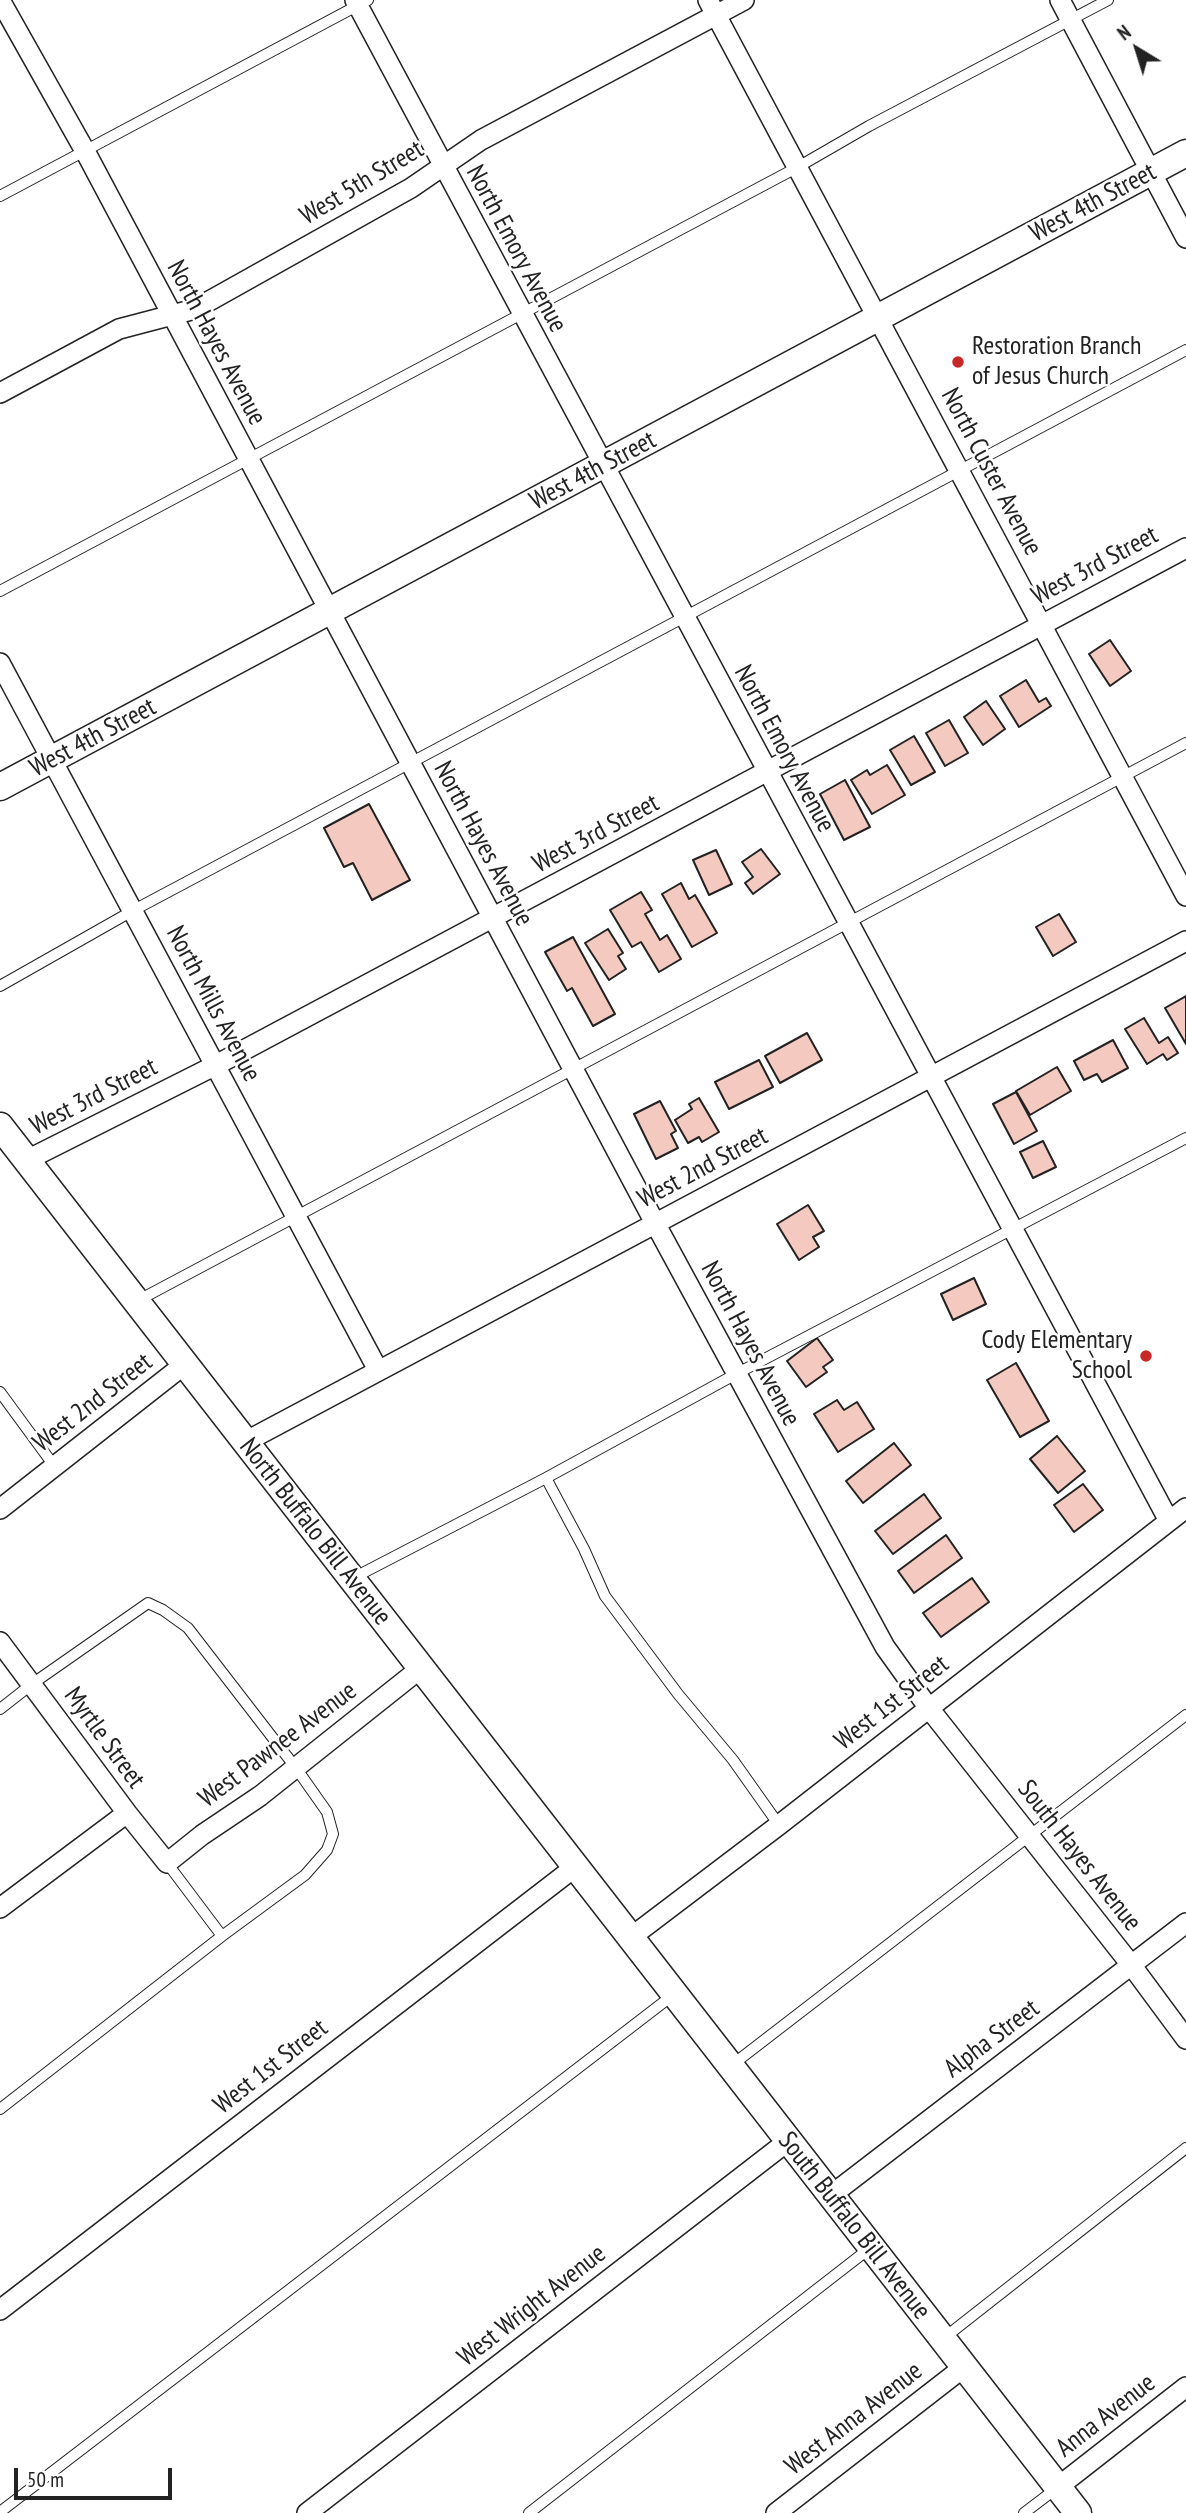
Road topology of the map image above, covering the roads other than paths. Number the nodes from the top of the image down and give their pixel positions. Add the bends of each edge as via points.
1 (744, 0) edge
2 (1060, 0) edge
3 (1108, 0) edge
4 (2, 2) edge
5 (360, 2) edge
6 (712, 7) edge
7 (1071, 20) junction
8 (85, 151) junction
9 (1186, 153) edge
10 (442, 167) junction
11 (798, 167) junction
12 (1151, 172) junction
13 (0, 196) edge
14 (1186, 238) edge
15 (521, 314) junction
16 (172, 315) junction
17 (878, 318) junction
18 (1186, 350) edge
19 (0, 393) edge
20 (248, 459) junction
21 (602, 466) junction
22 (960, 470) junction
23 (1186, 548) edge
24 (0, 591) edge
25 (329, 612) junction
26 (684, 618) junction
27 (1042, 625) junction
28 (0, 663) edge
29 (1186, 743) edge
30 (52, 760) junction
31 (410, 764) junction
32 (767, 773) junction
33 (1122, 777) junction
34 (0, 787) edge
35 (1186, 896) edge
36 (134, 910) junction
37 (493, 919) junction
38 (847, 923) junction
39 (1186, 941) edge
40 (0, 986) edge
41 (216, 1065) junction
42 (573, 1069) junction
43 (929, 1077) junction
44 (0, 1126) edge
45 (1186, 1138) edge
46 (27, 1160) junction
47 (297, 1217) junction
48 (655, 1223) junction
49 (1012, 1230) junction
50 (136, 1302) junction
51 (185, 1364) junction
52 (378, 1370) junction
53 (736, 1374) junction
54 (0, 1392) edge
55 (244, 1441) junction
56 (55, 1467) junction
57 (546, 1478) junction
58 (1186, 1508) edge
59 (0, 1509) edge
60 (1169, 1521) junction
61 (351, 1579) junction
62 (0, 1642) edge
63 (421, 1668) junction
64 (32, 1684) junction
65 (928, 1707) junction
66 (0, 1709) edge
67 (1186, 1715) edge
68 (296, 1768) junction
69 (127, 1813) junction
70 (779, 1825) junction
71 (1029, 1836) junction
72 (167, 1863) junction
73 (575, 1867) junction
74 (0, 1908) edge
75 (1186, 1923) edge
76 (222, 1936) junction
77 (630, 1938) junction
78 (1132, 1965) junction
79 (674, 1995) junction
80 (1186, 2039) edge
81 (729, 2066) junction
82 (0, 2109) edge
83 (788, 2141) junction
84 (1186, 2148) edge
85 (830, 2196) junction
86 (871, 2248) junction
87 (0, 2310) edge
88 (942, 2339) junction
89 (964, 2367) junction
90 (1186, 2386) edge
91 (1058, 2487) junction
92 (0, 2512) edge
93 (307, 2513) edge
94 (529, 2513) edge
95 (776, 2513) edge
96 (1024, 2513) edge
97 (1078, 2513) edge

1 - 6 street, West 5th Street
2 - 7 street
3 - 7 lane
4 - 8 street, North Hayes Avenue
5 - 8 lane
5 - 10 street, North Emory Avenue
6 - 10 street, West 5th Street
6 - 11 street, North Custer Avenue
7 - 11 lane
7 - 12 street
8 - 13 lane
8 - 16 street, North Hayes Avenue
9 - 12 main road, West 4th Street
10 - 15 street, North Emory Avenue
10 - 16 street, West 5th Street via 195,309
11 - 15 lane
11 - 17 street, North Custer Avenue
12 - 14 street
12 - 17 main road, West 4th Street
15 - 20 lane
15 - 21 street, North Emory Avenue
16 - 19 street, West 5th Street via 120,329
16 - 20 street, North Hayes Avenue
17 - 21 main road, West 4th Street
17 - 22 street, North Custer Avenue
18 - 22 lane
20 - 24 lane
20 - 25 street, North Hayes Avenue
21 - 25 main road, West 4th Street
21 - 26 street, North Emory Avenue
22 - 26 lane
22 - 27 street, North Custer Avenue
23 - 27 street, West 3rd Street
25 - 30 main road, West 4th Street
25 - 31 street, North Hayes Avenue
26 - 31 lane
26 - 32 street, North Emory Avenue
27 - 32 street, West 3rd Street
27 - 33 street, North Custer Avenue
28 - 30 street, North Mills Avenue
29 - 33 lane
30 - 34 main road, West 4th Street
30 - 36 street, North Mills Avenue
31 - 36 lane
31 - 37 street, North Hayes Avenue
32 - 37 street, West 3rd Street
32 - 38 street, North Emory Avenue
33 - 35 street, North Custer Avenue
33 - 38 lane
36 - 40 lane
36 - 41 street, North Mills Avenue
37 - 41 street, West 3rd Street
37 - 42 street, North Hayes Avenue
38 - 42 lane
38 - 43 street, North Emory Avenue
39 - 43 street, West 2nd Street
41 - 46 street, West 3rd Street
41 - 47 street, North Mills Avenue
42 - 47 lane
42 - 48 street, North Hayes Avenue
43 - 48 street, West 2nd Street
43 - 49 street, North Emory Avenue
44 - 46 main road, North Buffalo Bill Avenue
45 - 49 lane
46 - 50 main road, North Buffalo Bill Avenue
47 - 50 lane
47 - 52 street, North Mills Avenue
48 - 52 street, West 2nd Street
48 - 53 street, North Hayes Avenue
49 - 53 lane
49 - 60 street, North Emory Avenue
50 - 51 main road, North Buffalo Bill Avenue
51 - 55 main road, North Buffalo Bill Avenue
51 - 56 street, West 2nd Street
52 - 55 street, West 2nd Street
53 - 57 lane
53 - 65 street, North Hayes Avenue via 885,1647
54 - 56 lane
55 - 61 main road, North Buffalo Bill Avenue
56 - 59 street, West 2nd Street
57 - 61 lane
57 - 70 lane via 605,1596
58 - 60 street, West 1st Street
60 - 65 street, West 1st Street
61 - 63 main road, North Buffalo Bill Avenue
62 - 64 street, Myrtle Street
63 - 68 street, West Pawnee Avenue
63 - 73 main road, North Buffalo Bill Avenue
64 - 66 lane
64 - 68 lane via 148,1603 188,1628
64 - 69 street, Myrtle Street
65 - 70 street, West 1st Street
65 - 71 street, South Hayes Avenue
67 - 71 lane
68 - 72 street, West Pawnee Avenue
68 - 76 lane via 327,1812 332,1834 327,1850 305,1875
69 - 72 street, Myrtle Street
69 - 74 street
70 - 77 street, West 1st Street
71 - 78 street, South Hayes Avenue
71 - 81 lane
72 - 76 lane
73 - 77 main road, North Buffalo Bill Avenue
73 - 87 street, West 1st Street
75 - 78 street, Alpha Street
76 - 82 lane
77 - 79 main road, South Buffalo Bill Avenue
78 - 80 street, South Hayes Avenue
78 - 85 street, Alpha Street
79 - 81 main road, South Buffalo Bill Avenue
79 - 92 lane
81 - 83 main road, South Buffalo Bill Avenue
83 - 85 main road, South Buffalo Bill Avenue
83 - 93 street, West Wright Avenue
84 - 88 lane
85 - 86 main road, South Buffalo Bill Avenue
86 - 88 main road, South Buffalo Bill Avenue
86 - 94 lane
88 - 89 main road, South Buffalo Bill Avenue
89 - 91 main road, South Buffalo Bill Avenue
89 - 95 street, West Anna Avenue
90 - 91 street, Anna Avenue
91 - 96 lane
91 - 97 main road, South Buffalo Bill Avenue

